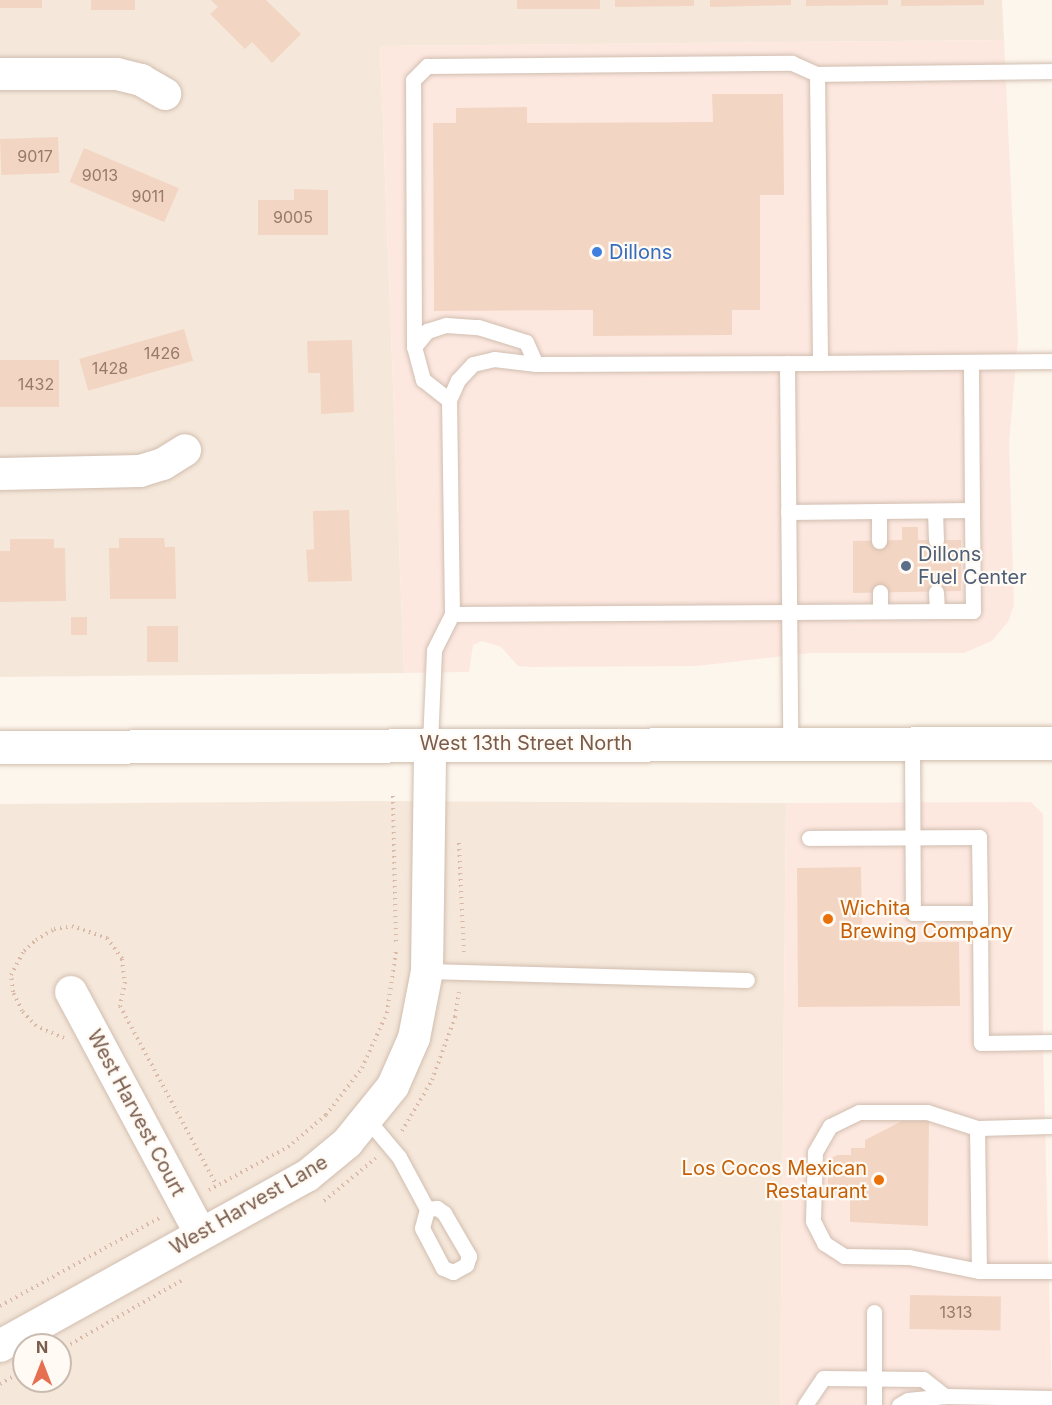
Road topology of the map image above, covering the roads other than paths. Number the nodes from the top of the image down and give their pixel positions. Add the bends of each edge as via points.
1 (1052, 70) edge
2 (0, 74) edge
3 (817, 74) junction
4 (165, 94) dead end
5 (414, 347) junction
6 (1052, 361) edge
7 (971, 362) junction
8 (787, 363) junction
9 (820, 363) junction
10 (536, 364) junction
11 (449, 400) junction
12 (185, 450) dead end
13 (0, 474) edge
14 (972, 510) junction
15 (879, 511) junction
16 (935, 511) junction
17 (788, 512) junction
18 (936, 540) dead end
19 (879, 541) dead end
20 (880, 592) dead end
21 (936, 592) dead end
22 (880, 611) junction
23 (937, 611) junction
24 (789, 612) junction
25 (452, 614) junction
26 (430, 743) junction
27 (790, 743) junction
28 (912, 743) junction
29 (1052, 743) edge
30 (0, 747) edge
31 (912, 837) junction
32 (809, 838) dead end
33 (980, 913) junction
34 (427, 971) junction
35 (747, 980) dead end
36 (71, 992) dead end
37 (1052, 1042) edge
38 (367, 1119) junction
39 (1052, 1126) edge
40 (977, 1128) junction
41 (427, 1209) dead end
42 (200, 1233) junction
43 (979, 1271) junction
44 (1052, 1272) edge
45 (874, 1312) dead end
46 (0, 1346) edge
47 (874, 1379) junction
48 (945, 1396) junction
49 (1052, 1398) edge
50 (1018, 1401) edge
51 (805, 1405) edge
52 (874, 1405) edge
53 (899, 1405) edge

1 - 3 lane
2 - 4 street via 117,74 141,80
3 - 5 lane via 792,63 427,66 413,80
3 - 9 lane
5 - 10 lane via 427,331 446,325 478,327 515,335 526,342
5 - 11 lane via 423,380
6 - 7 lane
7 - 9 lane
7 - 14 lane
8 - 9 lane
8 - 10 lane
8 - 17 lane
10 - 11 lane via 494,359 473,364 458,380
11 - 25 lane
12 - 13 street via 163,464 140,471
14 - 16 lane
14 - 23 lane via 974,611
15 - 16 lane
15 - 17 lane
15 - 19 lane
16 - 18 lane
17 - 24 lane
20 - 22 lane
21 - 23 lane
22 - 23 lane
22 - 24 lane
24 - 25 lane
24 - 27 lane
25 - 26 lane via 434,650
26 - 27 street, West 13th Street North
26 - 30 street, West 13th Street North
26 - 34 street, West Harvest Lane
27 - 28 street, West 13th Street North
28 - 29 street, West 13th Street North
28 - 31 lane
31 - 32 lane
31 - 33 lane via 913,913
31 - 33 lane via 979,837
33 - 37 lane via 981,1043
34 - 35 lane
34 - 38 street, West Harvest Lane via 414,1038 393,1086
36 - 42 street, West Harvest Court
38 - 41 lane via 399,1158
38 - 42 street, West Harvest Lane via 335,1156 307,1176
39 - 40 lane
40 - 43 lane
40 - 43 lane via 927,1112 859,1112 830,1126 815,1152 813,1221 824,1244 844,1256 909,1257
42 - 46 street, West Harvest Lane
43 - 44 lane
45 - 47 lane
47 - 48 lane via 923,1379
47 - 51 lane via 823,1378
47 - 52 lane
48 - 50 lane
48 - 53 lane via 908,1400
49 - 50 lane

